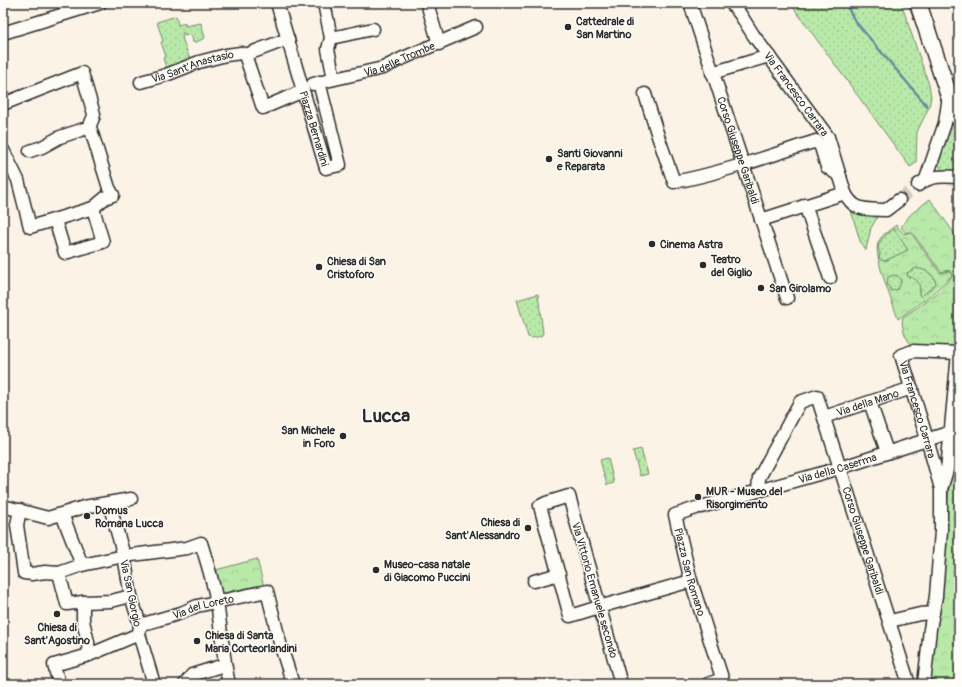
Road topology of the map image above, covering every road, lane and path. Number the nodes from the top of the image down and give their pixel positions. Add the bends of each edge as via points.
1 (100, 3) edge
2 (277, 3) edge
3 (324, 3) edge
4 (427, 3) edge
5 (690, 3) edge
6 (731, 3) edge
7 (922, 4) edge
8 (476, 27) dead end
9 (373, 29) dead end
10 (3, 33) edge
11 (331, 38) junction
12 (288, 39) junction
13 (438, 44) junction
14 (245, 55) junction
15 (769, 56) junction
16 (712, 73) junction
17 (334, 79) junction
18 (141, 82) dead end
19 (319, 82) junction
20 (302, 88) junction
21 (646, 94) dead end
22 (949, 96) junction
23 (3, 104) edge
24 (959, 118) edge
25 (90, 127) junction
26 (3, 150) edge
27 (30, 151) dead end
28 (742, 164) junction
29 (840, 176) junction
30 (959, 178) edge
31 (845, 193) junction
32 (899, 200) tunnel mouth
33 (805, 205) junction
34 (93, 208) junction
35 (55, 220) junction
36 (761, 220) junction
37 (830, 278) dead end
38 (787, 298) dead end
39 (912, 388) junction
40 (870, 402) junction
41 (824, 417) junction
42 (951, 432) junction
43 (927, 439) junction
44 (887, 452) junction
45 (840, 468) junction
46 (941, 489) junction
47 (758, 491) junction
48 (130, 499) dead end
49 (109, 503) junction
50 (3, 506) edge
51 (698, 507) joint
52 (20, 510) junction
53 (62, 514) junction
54 (124, 556) junction
55 (82, 565) junction
56 (59, 573) junction
57 (560, 576) junction
58 (534, 581) dead end
59 (691, 581) junction
60 (131, 596) junction
61 (217, 601) junction
62 (83, 602) junction
63 (599, 607) junction
64 (933, 613) junction
65 (890, 621) junction
66 (139, 630) junction
67 (89, 654) junction
68 (224, 665) junction
69 (723, 681) edge
70 (59, 684) edge
71 (154, 684) edge
72 (185, 684) edge
73 (229, 684) edge
74 (293, 684) edge
75 (621, 684) edge
76 (708, 684) edge
77 (910, 684) edge
78 (924, 684) edge

1 - 10 street
2 - 12 street
3 - 11 street
4 - 13 street
5 - 16 street, Corso Giuseppe Garibaldi
6 - 15 street, Via Francesco Carrara
7 - 22 main road
8 - 13 street, Via delle Trombe
9 - 11 street
11 - 17 street via 328,49
12 - 14 street, Via Sant'Anastasio
12 - 20 street
13 - 17 street, Via delle Trombe via 385,67
14 - 18 street, Via Sant'Anastasio via 226,55 199,62
14 - 20 street, Via delle Trombe via 263,108
15 - 16 street
15 - 29 street, Via Francesco Carrara via 828,137
16 - 28 street, Corso Giuseppe Garibaldi
17 - 19 street, Via delle Trombe
19 - 20 street, Via delle Trombe
19 - 20 street, Piazza Bernardini via 340,165 326,168
21 - 28 street via 674,182
22 - 24 main road
22 - 30 street via 945,123 922,182 944,177
23 - 25 street via 82,73 94,114
25 - 27 street
25 - 34 street via 113,195
26 - 35 street via 18,180 30,227
28 - 29 street via 816,141 821,147 827,167
28 - 36 street, Corso Giuseppe Garibaldi
29 - 31 street, Via Francesco Carrara
31 - 32 street via 852,204 867,209 886,210
31 - 33 street
33 - 36 street
33 - 37 street
34 - 35 street
34 - 35 street via 102,242 65,253
36 - 38 street, Corso Giuseppe Garibaldi
39 - 40 street, Via della Mano
39 - 42 street, Via Francesco Carrara via 901,355 913,351 958,353
39 - 43 street, Via Francesco Carrara
40 - 41 street, Via della Mano
40 - 44 street
41 - 45 street, Corso Giuseppe Garibaldi
41 - 47 street, Corso Giuseppe Garibaldi via 817,396 800,402 759,478
42 - 43 street, Via della Caserma
42 - 46 street, Via Francesco Carrara via 947,470
43 - 44 street, Via della Caserma
43 - 46 street, Via Francesco Carrara
44 - 45 street, Via della Caserma
45 - 47 street, Via della Caserma
45 - 65 street, Corso Giuseppe Garibaldi
46 - 64 street, Via Francesco Carrara via 941,531
47 - 51 street, Via della Caserma
48 - 49 street
49 - 53 street
49 - 54 street, Via San Giorgio
50 - 52 street
51 - 59 street, Piazza San Romano via 675,515
52 - 53 street via 48,518
52 - 56 street via 18,525 24,573
53 - 55 street
54 - 55 street
54 - 60 street, Via San Giorgio
54 - 61 street via 187,548 201,542
55 - 56 street
56 - 62 street via 67,604
57 - 58 street
57 - 63 street via 570,616
57 - 63 street, Via Vittorio Emanuele secondo via 540,506 569,496
59 - 63 street
59 - 69 street, Piazza San Romano
60 - 62 street via 111,601
60 - 66 street, Via San Giorgio
61 - 66 street, Via del Loreto via 197,606
61 - 68 street
61 - 74 street, Via del Loreto via 267,591
62 - 67 street via 83,621
63 - 75 street, Via Vittorio Emanuele secondo
64 - 65 street
64 - 78 street, Via Francesco Carrara
65 - 77 street, Corso Giuseppe Garibaldi
66 - 67 street, Via del Loreto
66 - 71 street, Via San Giorgio
67 - 70 street, Via del Loreto via 54,665
68 - 72 street via 192,675
68 - 73 street
69 - 76 street

